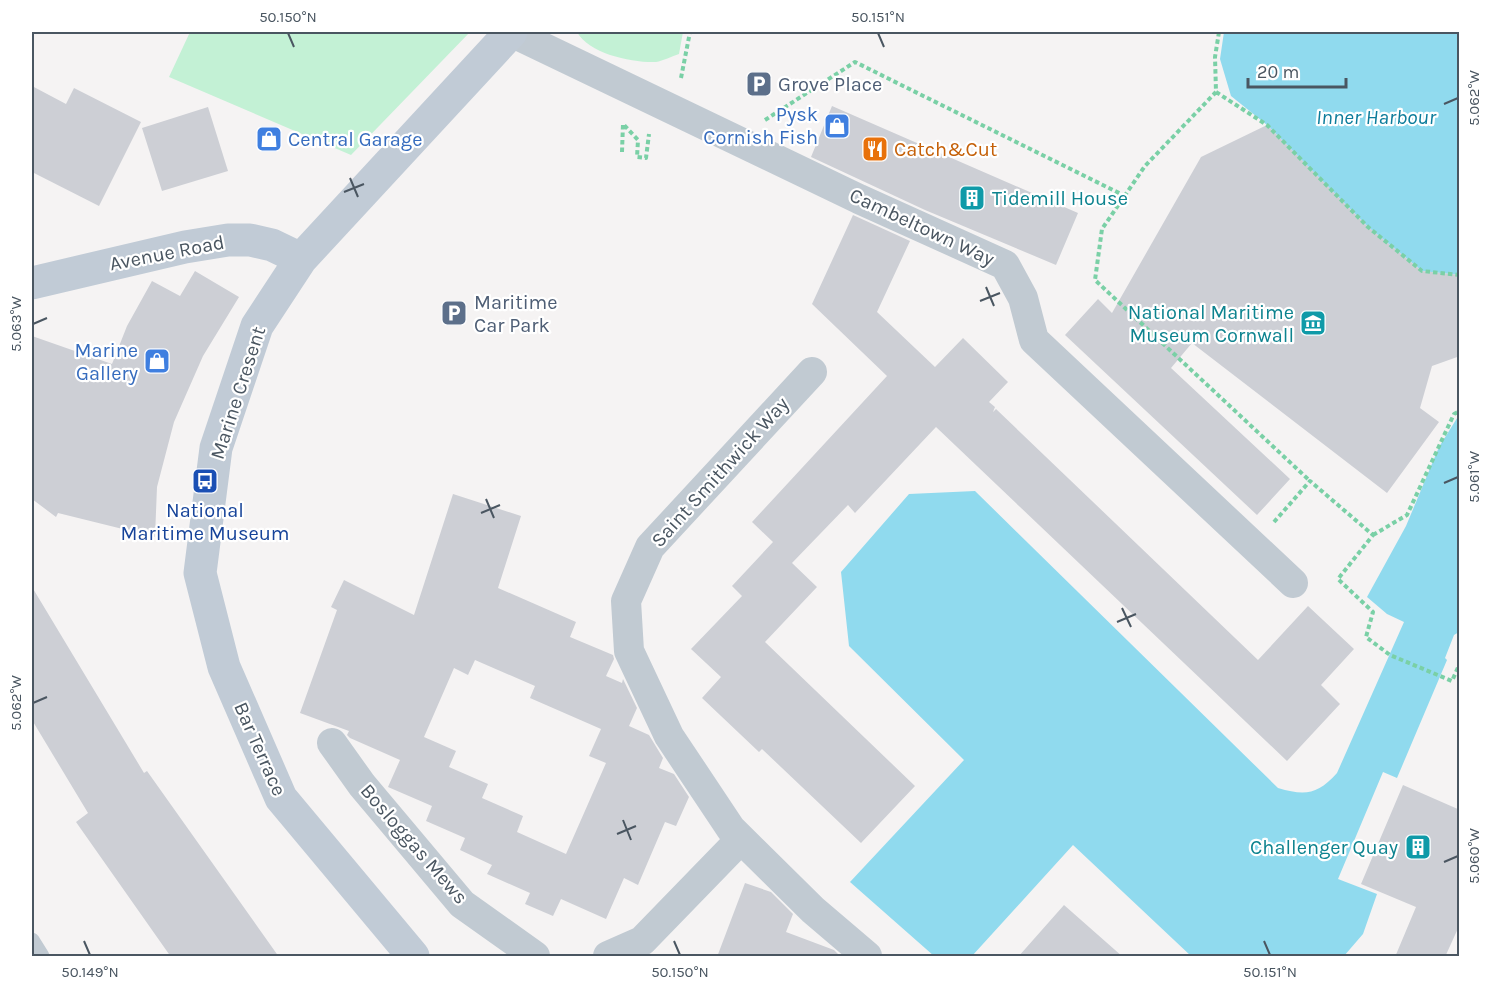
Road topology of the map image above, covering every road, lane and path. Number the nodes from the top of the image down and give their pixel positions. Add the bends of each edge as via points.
1 (511, 32) edge
2 (690, 32) edge
3 (1220, 32) edge
4 (1216, 92) junction
5 (649, 96) junction
6 (675, 109) junction
7 (764, 120) dead end
8 (622, 152) dead end
9 (1125, 196) junction
10 (301, 259) junction
11 (1460, 275) edge
12 (32, 283) edge
13 (812, 372) dead end
14 (1460, 411) edge
15 (1310, 481) junction
16 (1373, 535) junction
17 (1253, 545) junction
18 (200, 573) joint
19 (1293, 583) dead end
20 (1460, 663) edge
21 (332, 743) dead end
22 (741, 839) junction
23 (32, 940) edge
24 (42, 957) edge
25 (413, 957) edge
26 (535, 957) edge
27 (608, 957) edge
28 (867, 957) edge

1 - 5 street, Cambeltown Way
1 - 10 street, Marine Cresent
2 - 6 path
3 - 4 path via 1215,57
4 - 9 path via 1145,166
4 - 11 path via 1267,125 1368,227 1422,272
5 - 6 street, Cambeltown Way
5 - 8 path via 639,121 650,136 646,158 637,157 638,140 623,124
6 - 17 street, Cambeltown Way via 1005,265 1023,298 1034,340
7 - 9 path via 855,62
9 - 15 path via 1102,229 1095,280
10 - 12 street, Avenue Road via 272,245 228,240 185,246
10 - 18 street, Marine Cresent via 257,326 216,448
13 - 22 street, Saint Smithwick Way via 650,547 626,601 629,651 669,736
14 - 16 path via 1454,414 1407,515
15 - 16 path
15 - 17 path
16 - 20 path via 1338,579 1373,612 1366,637 1390,655 1452,681
17 - 19 street, Cambeltown Way
18 - 25 street, Bar Terrace via 224,668 280,798
21 - 26 street, Bosloggas Mews via 362,785 462,904
22 - 27 street via 642,941
22 - 28 street, Saint Smithwick Way
23 - 24 lane

